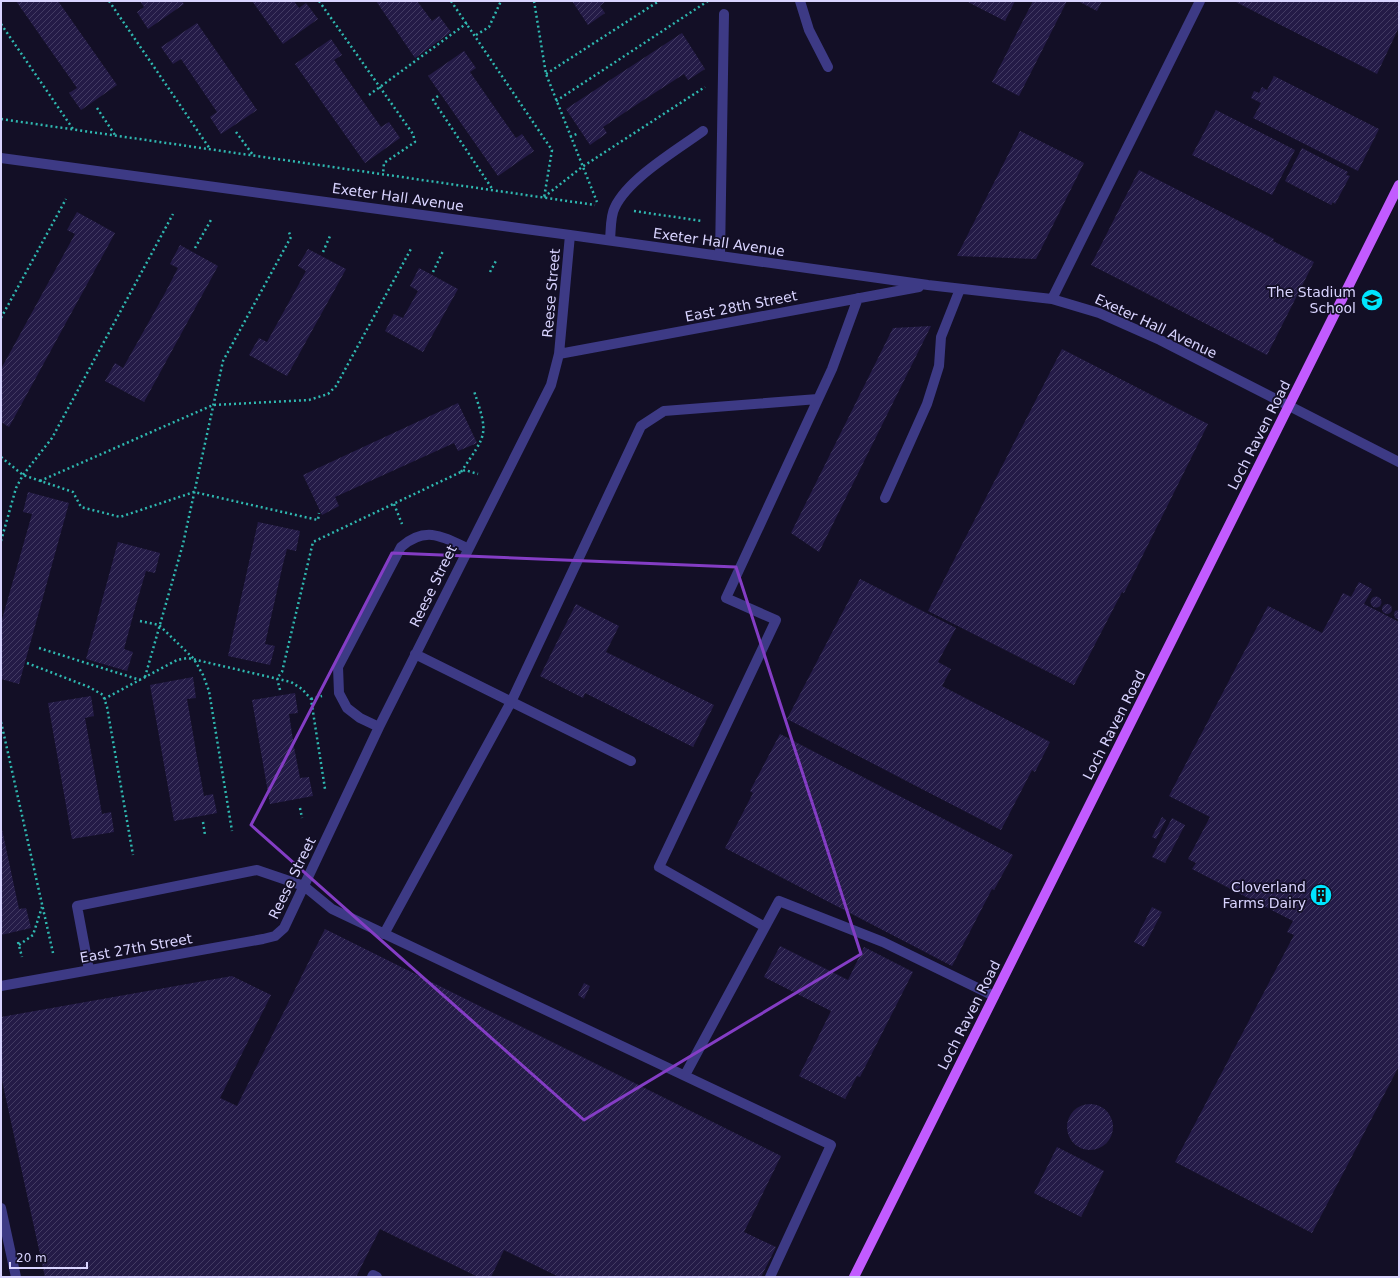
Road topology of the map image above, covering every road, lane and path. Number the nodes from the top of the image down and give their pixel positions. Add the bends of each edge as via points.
1 (109, 1) edge
2 (319, 1) edge
3 (451, 1) edge
4 (501, 1) edge
5 (534, 1) edge
6 (659, 1) edge
7 (708, 1) edge
8 (800, 1) edge
9 (1200, 1) edge
10 (724, 14) dead end
11 (467, 23) junction
12 (1, 24) edge
13 (476, 35) junction
14 (828, 66) dead end
15 (546, 74) junction
16 (706, 86) dead end
17 (380, 88) junction
18 (369, 95) dead end
19 (438, 96) dead end
20 (556, 102) junction
21 (97, 108) dead end
22 (1, 119) edge
23 (74, 129) junction
24 (703, 131) dead end
25 (236, 132) dead end
26 (579, 133) dead end
27 (115, 135) junction
28 (570, 137) junction
29 (211, 149) junction
30 (254, 156) junction
31 (1, 158) edge
32 (582, 167) junction
33 (383, 174) junction
34 (1399, 185) edge
35 (493, 190) junction
36 (544, 198) junction
37 (66, 199) dead end
38 (614, 208) junction
39 (173, 214) dead end
40 (211, 220) dead end
41 (720, 224) junction
42 (288, 230) dead end
43 (570, 235) junction
44 (330, 236) dead end
45 (610, 240) junction
46 (195, 248) dead end
47 (412, 248) dead end
48 (443, 251) dead end
49 (323, 252) dead end
50 (720, 256) junction
51 (497, 259) dead end
52 (433, 272) dead end
53 (490, 272) dead end
54 (928, 285) junction
55 (960, 289) junction
56 (858, 298) junction
57 (1052, 299) junction
58 (1, 318) edge
59 (559, 354) junction
60 (474, 391) dead end
61 (818, 399) junction
62 (213, 405) junction
63 (1289, 407) junction
64 (1, 457) edge
65 (1399, 462) edge
66 (461, 472) junction
67 (478, 474) dead end
68 (23, 475) junction
69 (40, 482) junction
70 (194, 492) junction
71 (885, 498) dead end
72 (394, 504) junction
73 (319, 513) dead end
74 (403, 527) dead end
75 (1, 541) edge
76 (467, 548) junction
77 (140, 621) dead end
78 (160, 625) junction
79 (39, 648) dead end
80 (415, 654) junction
81 (194, 659) junction
82 (27, 663) dead end
83 (145, 678) junction
84 (277, 678) junction
85 (140, 680) junction
86 (280, 690) dead end
87 (104, 699) junction
88 (511, 702) junction
89 (1, 722) edge
90 (379, 726) junction
91 (631, 761) dead end
92 (325, 789) dead end
93 (300, 808) dead end
94 (302, 818) dead end
95 (203, 822) dead end
96 (232, 830) dead end
97 (205, 836) dead end
98 (133, 855) dead end
99 (304, 886) junction
100 (42, 906) junction
101 (765, 927) junction
102 (384, 934) junction
103 (275, 936) joint
104 (53, 952) dead end
105 (22, 957) dead end
106 (89, 970) junction
107 (1, 986) edge
108 (994, 996) junction
109 (684, 1075) junction
110 (1, 1208) edge
111 (16, 1277) edge
112 (372, 1277) edge
113 (377, 1277) edge
114 (770, 1277) edge
115 (854, 1277) edge

1 - 29 path
2 - 17 path
3 - 11 path
4 - 13 path via 489,27
5 - 15 path
6 - 15 path
7 - 20 path
8 - 14 street via 809,30
9 - 57 street
10 - 41 street
11 - 13 path
11 - 17 path
12 - 23 path
13 - 36 path via 552,150
15 - 20 path
16 - 32 path
17 - 18 path
17 - 33 path via 413,134 415,142 384,162
19 - 35 path via 433,100
20 - 28 path
21 - 27 path
22 - 23 path
23 - 27 path
24 - 38 street via 640,177
25 - 30 path
26 - 28 path
27 - 29 path
28 - 32 path
29 - 30 path
30 - 33 path
31 - 43 street, Exeter Hall Avenue
32 - 36 path
32 - 36 path via 599,206
33 - 35 path
34 - 63 main road, Loch Raven Road
35 - 36 path
37 - 58 path
38 - 41 path
38 - 45 street
39 - 68 path via 52,438
40 - 46 path
41 - 50 street
42 - 62 path via 291,237 223,360
43 - 45 street, Exeter Hall Avenue
43 - 59 street, Reese Street
44 - 49 path
45 - 50 street, Exeter Hall Avenue
47 - 62 path via 336,386 328,394 309,400
48 - 52 path
50 - 54 street, Exeter Hall Avenue
51 - 53 path
54 - 55 street, Exeter Hall Avenue
54 - 56 street, East 28th Street
55 - 57 street, Exeter Hall Avenue
55 - 71 street via 941,337 938,366 927,404
56 - 59 street, East 28th Street
56 - 61 street
57 - 63 street, Exeter Hall Avenue via 1099,313 1160,340
59 - 76 street, Reese Street via 551,385
60 - 66 path via 485,429 482,441
61 - 88 street via 664,411 641,426
61 - 101 street via 726,598 776,620 659,867
62 - 69 path
62 - 70 path
63 - 65 street, Exeter Hall Avenue
63 - 108 main road, Loch Raven Road
64 - 68 path
66 - 67 path via 465,470
66 - 72 path
68 - 69 path
68 - 75 path via 16,488
69 - 70 path via 73,492 82,507 120,517
70 - 73 path via 318,520
70 - 78 path
72 - 74 path
72 - 84 path via 313,542 282,672
76 - 80 street, Reese Street
76 - 90 street via 436,535 410,538 401,547 338,667 339,693 347,708 360,718
77 - 78 path
78 - 81 path
78 - 83 path
79 - 85 path
80 - 88 street
80 - 90 street, Reese Street
81 - 83 path via 177,660
81 - 84 path
81 - 96 path via 209,691
82 - 87 path via 89,687 103,695
83 - 85 path
84 - 86 path
84 - 92 path via 302,689 311,699
85 - 87 path
87 - 98 path
88 - 91 street
88 - 102 street
89 - 100 path
90 - 99 street, Reese Street
93 - 94 path
95 - 97 path
99 - 102 street via 332,909
99 - 103 street, Reese Street via 284,928
99 - 106 street via 258,870 77,906
100 - 104 path
100 - 105 path via 33,935 19,943
101 - 108 street via 779,902 883,942
101 - 109 street
102 - 109 street
103 - 106 street, East 27th Street
106 - 107 street, East 27th Street
108 - 115 main road, Loch Raven Road
109 - 114 street via 831,1145
110 - 111 street
112 - 113 street

